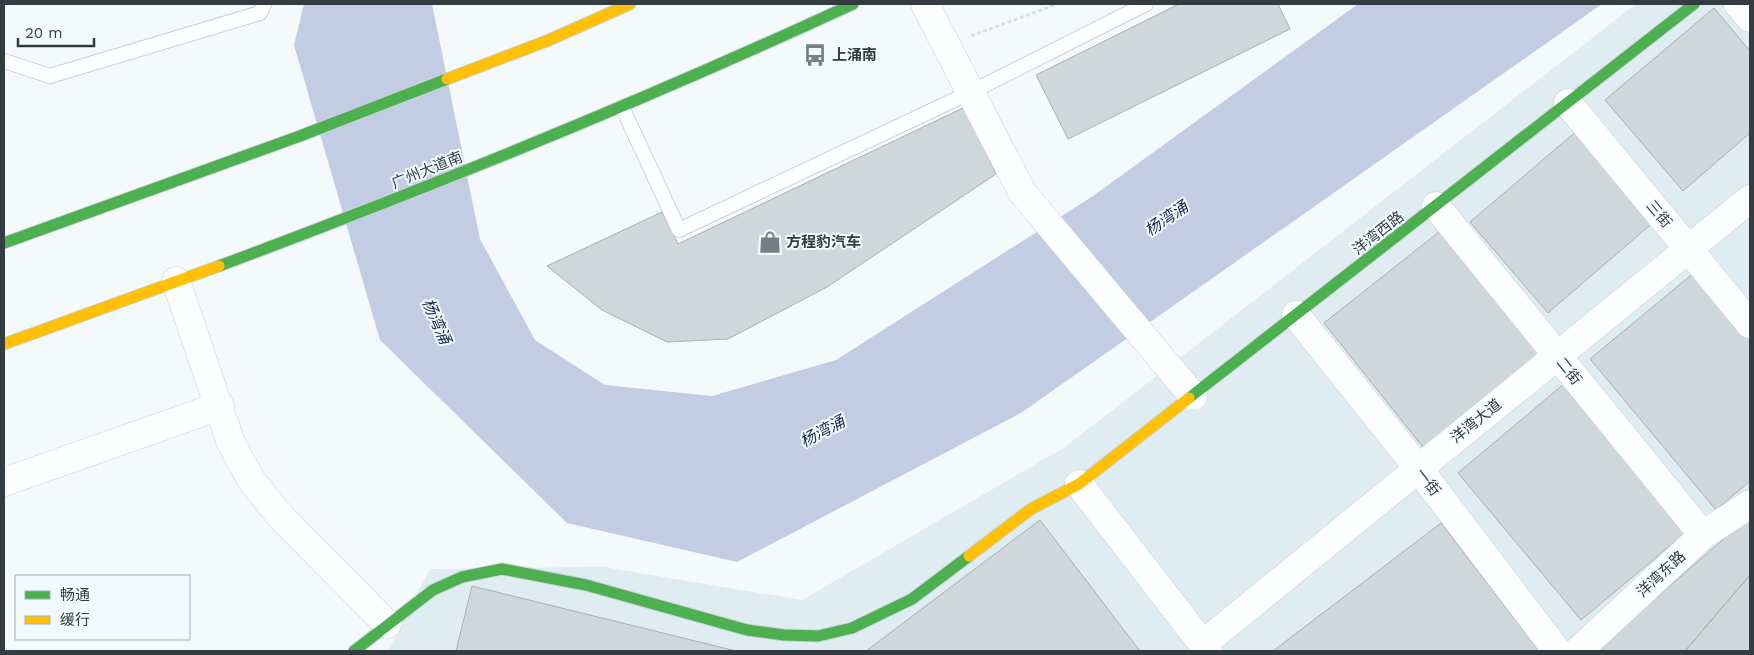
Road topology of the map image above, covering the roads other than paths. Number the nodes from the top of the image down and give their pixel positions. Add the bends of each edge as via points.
1 (264, 4) edge
2 (630, 4) edge
3 (853, 4) edge
4 (925, 4) edge
5 (1146, 4) edge
6 (1694, 4) edge
7 (1738, 4) edge
8 (1750, 18) edge
9 (4, 61) edge
10 (971, 92) junction
11 (1568, 103) junction
12 (622, 107) junction
13 (1750, 199) edge
14 (1436, 206) junction
15 (4, 243) edge
16 (1688, 248) junction
17 (176, 281) junction
18 (1296, 315) junction
19 (1750, 324) edge
20 (4, 344) edge
21 (1556, 356) junction
22 (1193, 396) junction
23 (220, 406) junction
24 (1418, 468) junction
25 (4, 482) edge
26 (1079, 484) junction
27 (1750, 504) edge
28 (1704, 535) junction
29 (387, 624) junction
30 (1206, 648) edge
31 (354, 651) edge
32 (1557, 651) edge
33 (1578, 651) edge

1 - 9 lane via 260,12 50,76
2 - 15 main road via 549,40 300,136
3 - 12 main road, 广州大道南
4 - 10 street
5 - 10 lane
6 - 11 main road, 洋湾西路
7 - 8 street
10 - 12 lane via 679,230
10 - 22 street via 1022,192
11 - 14 main road, 洋湾西路
11 - 16 street, 三街
12 - 17 main road, 广州大道南 via 328,226
13 - 16 street, 洋湾大道
14 - 18 main road, 洋湾西路
14 - 21 street, 二街
16 - 19 street, 三街
16 - 21 street, 洋湾大道
17 - 20 main road, 广州大道南
17 - 23 street
18 - 22 main road, 洋湾西路
18 - 24 street, 一街
21 - 24 street, 洋湾大道
21 - 28 street, 二街
22 - 26 main road, 洋湾西路
23 - 25 street
23 - 29 street via 231,443 252,481 281,517
24 - 30 street, 洋湾大道
24 - 32 street, 一街
26 - 29 main road, 洋湾西路 via 1031,509 912,599 852,628 818,636 747,630 586,586 502,569 462,578 433,590
26 - 30 street
27 - 28 street, 洋湾东路
28 - 33 street, 洋湾东路
29 - 31 main road, 洋湾西路

